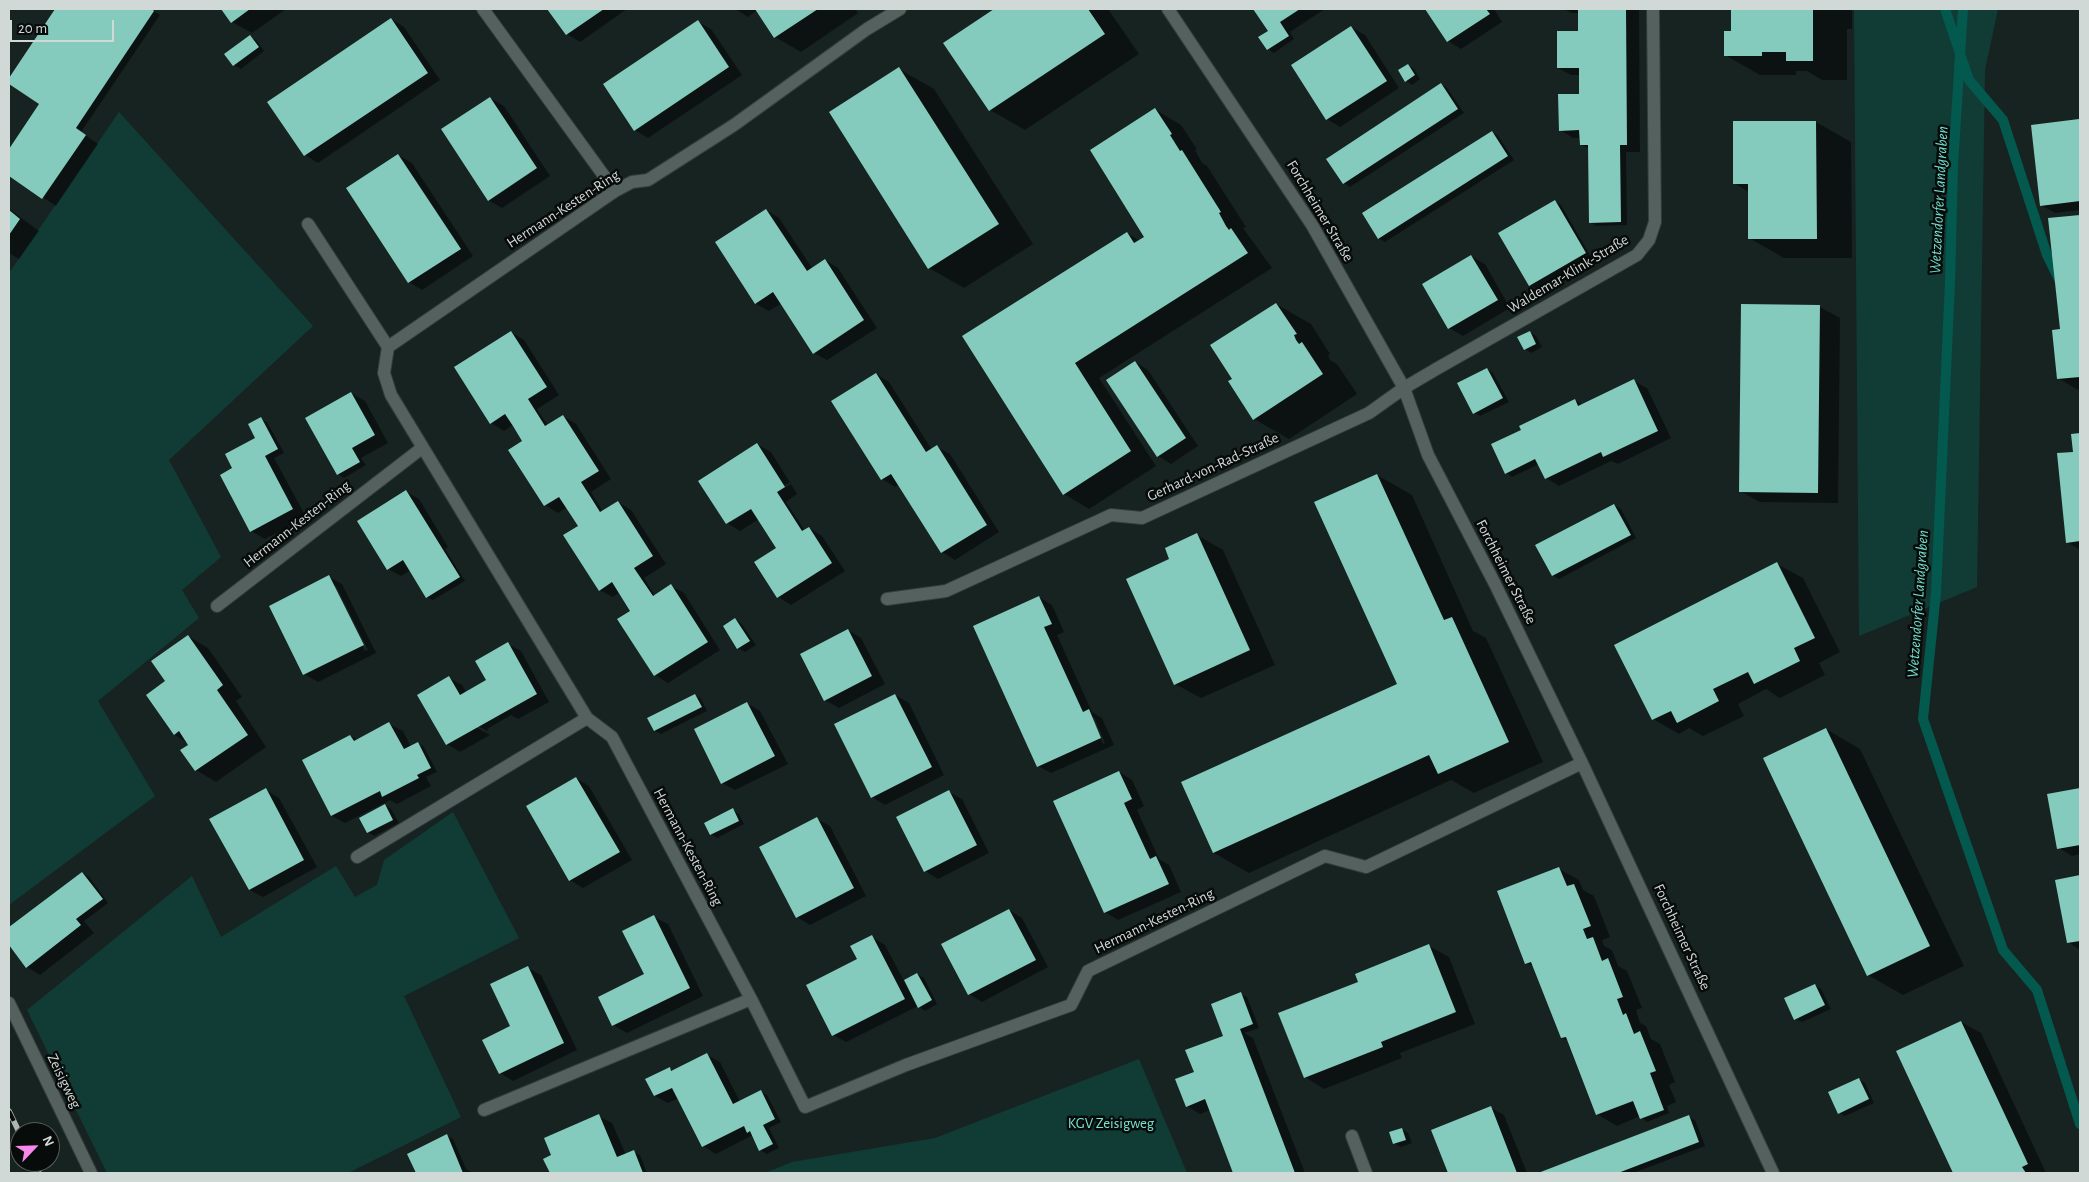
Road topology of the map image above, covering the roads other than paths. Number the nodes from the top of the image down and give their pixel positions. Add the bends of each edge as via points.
1 (483, 9) edge
2 (900, 9) edge
3 (1168, 9) edge
4 (1653, 9) edge
5 (615, 191) junction
6 (308, 224) dead end
7 (388, 347) junction
8 (1404, 388) junction
9 (422, 448) junction
10 (887, 599) dead end
11 (217, 606) dead end
12 (587, 718) junction
13 (1582, 764) junction
14 (357, 857) dead end
15 (751, 999) junction
16 (9, 1003) edge
17 (484, 1110) dead end
18 (1352, 1136) dead end
19 (91, 1173) edge
20 (1366, 1173) edge
21 (1773, 1173) edge

1 - 5 street
2 - 5 street, Hermann-Kesten-Ring via 734,126 648,180 632,182
3 - 8 street, Forchheimer Straße via 1312,225
4 - 8 street, Waldemar-Klink-Straße via 1655,222 1649,240 1638,255
5 - 7 street, Hermann-Kesten-Ring
6 - 7 street
7 - 9 street, Hermann-Kesten-Ring via 384,372 391,395
8 - 10 street, Gerhard-von-Rad-Straße via 1369,413 1142,518 1111,514 946,591
8 - 13 street, Forchheimer Straße via 1428,456 1495,584
9 - 11 street, Hermann-Kesten-Ring
9 - 12 street, Hermann-Kesten-Ring
12 - 14 street
12 - 15 street, Hermann-Kesten-Ring via 612,737
13 - 15 street, Hermann-Kesten-Ring via 1366,867 1325,856 1088,971 1071,1005 805,1106
13 - 21 street, Forchheimer Straße
15 - 17 street
16 - 19 street, Zeisigweg
18 - 20 street

